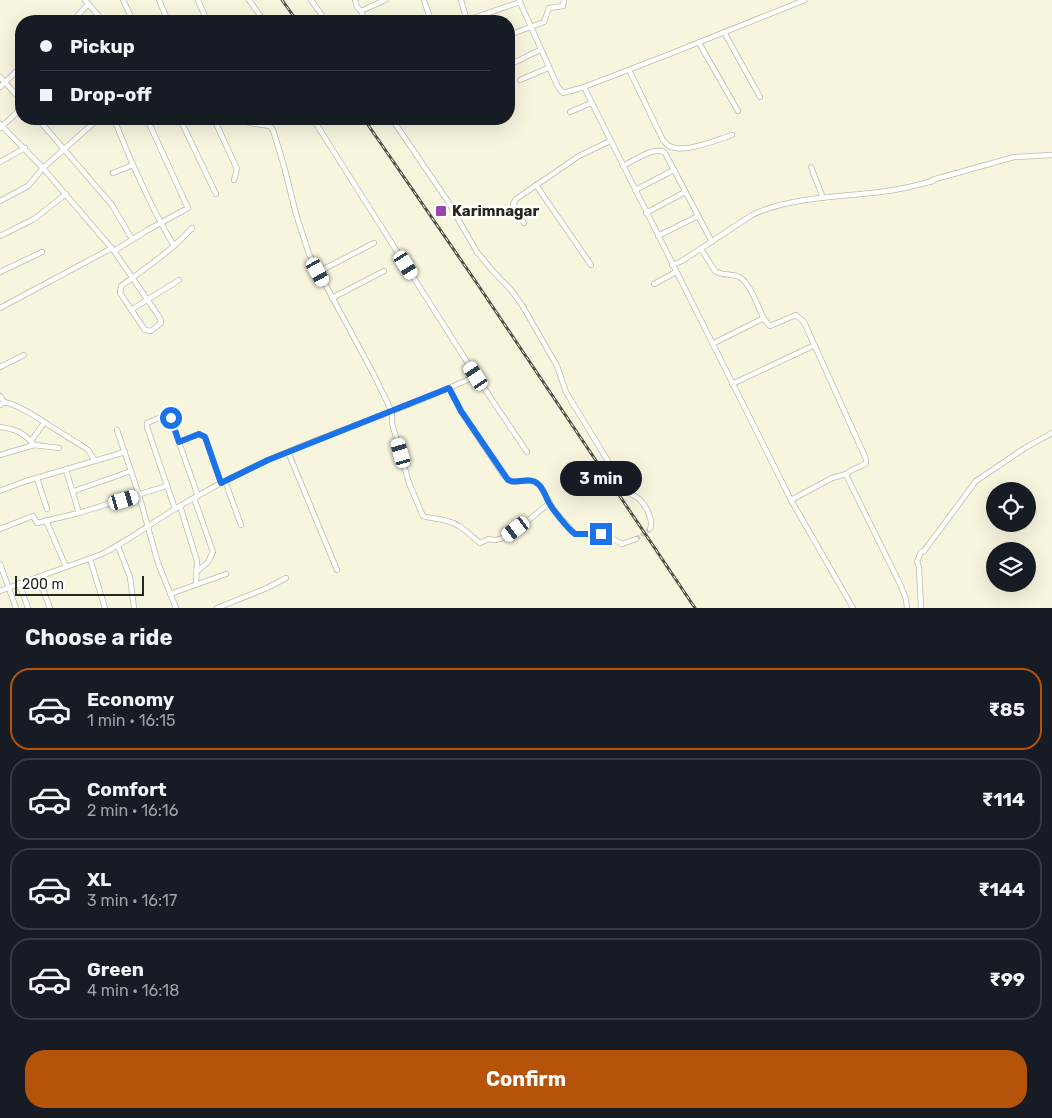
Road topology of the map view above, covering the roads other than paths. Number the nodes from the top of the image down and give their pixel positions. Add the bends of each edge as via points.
1 (123, 0) edge
2 (159, 0) edge
3 (198, 0) edge
4 (249, 0) edge
5 (311, 0) edge
6 (355, 0) edge
7 (385, 0) edge
8 (424, 0) edge
9 (461, 0) edge
10 (564, 0) edge
11 (805, 0) edge
12 (520, 1) edge
13 (87, 2) edge
14 (361, 10) junction
15 (77, 15) edge
16 (98, 15) edge
17 (130, 15) edge
18 (165, 15) edge
19 (204, 15) edge
20 (260, 15) edge
21 (322, 15) edge
22 (363, 15) edge
23 (429, 15) edge
24 (465, 15) edge
25 (482, 15) edge
26 (530, 28) junction
27 (724, 32) junction
28 (515, 33) edge
29 (699, 42) junction
30 (540, 50) junction
31 (515, 62) edge
32 (548, 68) junction
33 (629, 70) junction
34 (15, 73) edge
35 (0, 77) edge
36 (520, 80) dead end
37 (5, 82) junction
38 (0, 87) edge
39 (584, 87) junction
40 (15, 93) edge
41 (760, 98) dead end
42 (591, 103) junction
43 (738, 111) dead end
44 (570, 112) dead end
45 (15, 114) edge
46 (43, 125) edge
47 (91, 125) edge
48 (116, 125) edge
49 (150, 125) edge
50 (183, 125) edge
51 (217, 125) edge
52 (263, 125) edge
53 (317, 125) edge
54 (396, 125) edge
55 (1, 126) edge
56 (732, 135) dead end
57 (610, 141) junction
58 (24, 148) junction
59 (64, 148) junction
60 (1052, 155) edge
61 (0, 162) edge
62 (133, 165) junction
63 (623, 166) junction
64 (811, 167) dead end
65 (43, 168) junction
66 (674, 170) junction
67 (113, 173) dead end
68 (234, 180) dead end
69 (536, 185) junction
70 (635, 190) junction
71 (685, 192) junction
72 (66, 194) junction
73 (216, 194) dead end
74 (823, 198) junction
75 (0, 201) edge
76 (646, 213) junction
77 (698, 216) junction
78 (160, 223) junction
79 (524, 223) dead end
80 (192, 228) dead end
81 (0, 236) edge
82 (658, 236) junction
83 (132, 239) junction
84 (712, 242) junction
85 (374, 243) dead end
86 (174, 246) junction
87 (701, 249) junction
88 (113, 250) junction
89 (42, 252) dead end
90 (591, 265) dead end
91 (672, 266) junction
92 (384, 271) dead end
93 (0, 272) edge
94 (318, 272) junction
95 (676, 272) junction
96 (133, 277) junction
97 (179, 280) dead end
98 (654, 284) dead end
99 (332, 298) junction
100 (148, 300) junction
101 (0, 308) edge
102 (131, 310) junction
103 (764, 319) junction
104 (712, 344) junction
105 (815, 345) junction
106 (24, 355) dead end
107 (0, 367) edge
108 (476, 376) junction
109 (732, 384) junction
110 (449, 388) junction
111 (0, 396) edge
112 (2, 404) edge
113 (392, 412) junction
114 (44, 423) junction
115 (0, 427) edge
116 (117, 430) dead end
117 (1052, 433) edge
118 (179, 442) junction
119 (33, 443) junction
120 (59, 448) dead end
121 (125, 452) junction
122 (288, 452) junction
123 (527, 452) dead end
124 (0, 455) edge
125 (95, 461) junction
126 (66, 470) junction
127 (131, 471) junction
128 (846, 474) junction
129 (37, 478) junction
130 (223, 482) junction
131 (166, 486) junction
132 (0, 491) edge
133 (74, 491) junction
134 (139, 495) junction
135 (196, 497) junction
136 (791, 500) junction
137 (550, 504) junction
138 (180, 506) junction
139 (47, 509) dead end
140 (174, 509) junction
141 (79, 513) junction
142 (46, 520) junction
143 (241, 525) dead end
144 (148, 527) junction
145 (0, 529) edge
146 (650, 529) dead end
147 (636, 538) tunnel mouth
148 (118, 546) junction
149 (90, 559) junction
150 (0, 564) edge
151 (66, 567) junction
152 (337, 570) dead end
153 (198, 571) junction
154 (226, 574) dead end
155 (38, 577) junction
156 (286, 578) dead end
157 (19, 584) junction
158 (196, 584) junction
159 (8, 588) junction
160 (0, 591) edge
161 (170, 594) junction
162 (16, 608) edge
163 (28, 608) edge
164 (50, 608) edge
165 (106, 608) edge
166 (134, 608) edge
167 (176, 608) edge
168 (217, 608) edge
169 (852, 608) edge
170 (908, 608) edge
171 (921, 608) edge

1 - 17 street
2 - 18 street
3 - 19 street
4 - 20 street
5 - 21 street
6 - 14 street
7 - 14 street
8 - 23 street
9 - 24 street
10 - 26 street via 563,6 549,8 544,22
11 - 27 street
12 - 25 street
12 - 26 street
13 - 15 street
13 - 16 street
14 - 22 street
26 - 28 street
26 - 30 street
27 - 29 street
27 - 41 street
29 - 33 street
29 - 43 street
30 - 31 street
30 - 32 street
32 - 36 street
32 - 39 street via 563,93
33 - 39 street
33 - 56 street via 669,146 684,149
34 - 37 street
35 - 37 street
37 - 38 street
37 - 40 street
39 - 42 street
42 - 44 street
42 - 57 street
45 - 55 street
46 - 59 street
47 - 59 street
48 - 62 street
49 - 78 street via 188,206 185,211
50 - 73 street
51 - 68 street via 237,169
52 - 94 street via 273,130 296,214
53 - 108 street
54 - 146 street via 447,200 476,252 522,305 557,366 572,402 628,493 638,498 647,512 652,523
55 - 58 street
57 - 63 street
57 - 69 street via 579,156
58 - 61 street
58 - 65 street
59 - 65 street
59 - 83 street via 112,205
60 - 74 street via 1014,157 897,190
62 - 67 street
62 - 78 street
63 - 66 street via 659,149 665,153
63 - 70 street
64 - 74 street
65 - 72 street
65 - 75 street via 28,186
66 - 70 street
66 - 71 street
69 - 79 street via 513,202
69 - 90 street
70 - 76 street
71 - 76 street
71 - 77 street
72 - 81 street via 34,219
72 - 88 street
74 - 84 street via 756,213
76 - 82 street
77 - 82 street
77 - 84 street
78 - 83 street
78 - 86 street
80 - 86 street
82 - 91 street
83 - 88 street
84 - 87 street
85 - 94 street
86 - 96 street
87 - 91 street
87 - 103 street via 718,274 744,280
88 - 96 street
88 - 101 street
89 - 93 street
91 - 95 street
92 - 99 street
94 - 99 street
95 - 98 street
95 - 104 street
96 - 100 street
96 - 102 street via 119,290
97 - 100 street
99 - 113 street
100 - 102 street
100 - 102 street via 161,320 151,331 145,330
103 - 104 street
103 - 105 street via 772,326 799,316
104 - 109 street
105 - 109 street
105 - 128 street via 866,459 866,463
106 - 107 street
108 - 110 street
108 - 123 street
109 - 136 street
110 - 113 street
110 - 137 street via 504,476 512,482 534,481 540,485
111 - 112 street
112 - 114 street via 11,404
113 - 122 street
113 - 137 street via 392,424 409,483 423,516 459,525 480,543 489,539 500,540
114 - 119 street
114 - 125 street via 85,448
115 - 119 street via 19,431
116 - 121 street
117 - 171 street via 976,481 922,552 917,562
118 - 130 street via 199,434 205,437
118 - 131 street via 169,416 147,423
118 - 135 street
119 - 120 street
119 - 124 street
121 - 125 street
121 - 127 street
122 - 130 street
122 - 152 street
125 - 126 street
126 - 129 street
126 - 133 street
127 - 133 street
127 - 134 street
128 - 136 street
128 - 170 street via 900,584
129 - 132 street
129 - 139 street
130 - 135 street
130 - 143 street
131 - 134 street
131 - 140 street
133 - 141 street
134 - 141 street
134 - 144 street
135 - 138 street
135 - 153 street via 213,552
136 - 169 street
137 - 147 street via 575,534 601,534 622,544
138 - 140 street
138 - 153 street
140 - 144 street
141 - 142 street
142 - 145 street via 37,523 33,516
142 - 151 street
144 - 148 street
144 - 161 street
148 - 149 street
148 - 166 street via 130,577
149 - 151 street
149 - 165 street
150 - 159 street
151 - 155 street
153 - 158 street
154 - 158 street
155 - 157 street
155 - 164 street
156 - 168 street
157 - 159 street
157 - 163 street
158 - 161 street
159 - 160 street
159 - 162 street
161 - 167 street

